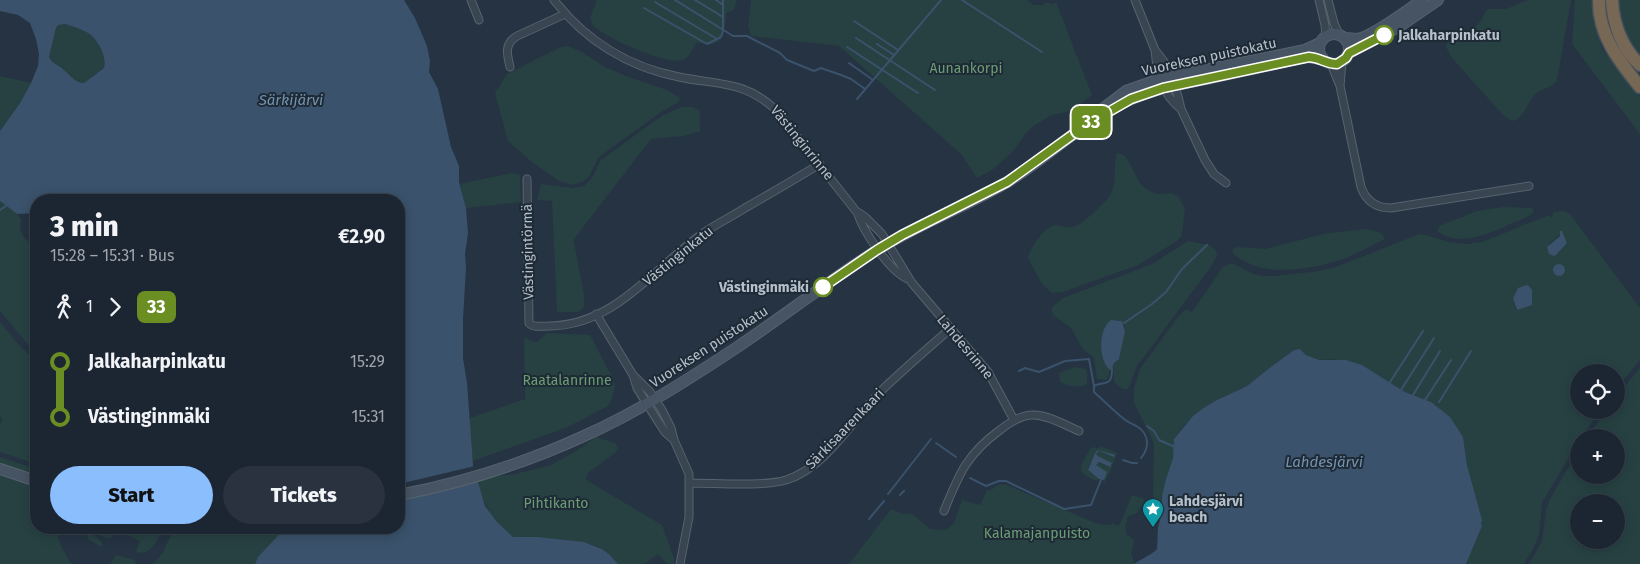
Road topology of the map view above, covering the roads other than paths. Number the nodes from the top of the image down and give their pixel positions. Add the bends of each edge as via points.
1 (471, 0) edge
2 (554, 0) edge
3 (1135, 0) edge
4 (1319, 0) edge
5 (1328, 0) edge
6 (1422, 0) edge
7 (1438, 0) edge
8 (1599, 0) edge
9 (1612, 0) edge
10 (565, 14) junction
11 (478, 20) dead end
12 (1342, 37) junction
13 (1323, 40) junction
14 (1349, 53) junction
15 (1331, 62) junction
16 (1640, 65) edge
17 (510, 67) dead end
18 (1167, 82) junction
19 (1640, 87) edge
20 (1181, 109) junction
21 (820, 164) junction
22 (527, 179) dead end
23 (1226, 183) dead end
24 (1529, 186) dead end
25 (856, 211) junction
26 (888, 243) junction
27 (877, 250) junction
28 (908, 279) junction
29 (596, 314) junction
30 (530, 325) joint
31 (950, 329) junction
32 (651, 401) junction
33 (1014, 420) junction
34 (1079, 431) dead end
35 (0, 469) edge
36 (30, 478) edge
37 (690, 482) junction
38 (405, 493) edge
39 (944, 511) dead end
40 (680, 564) edge

1 - 11 street
2 - 10 street, Västinginrinne
3 - 18 street via 1155,50 1164,61
4 - 13 street via 1325,24
5 - 12 street via 1334,23
6 - 12 main road via 1364,36 1356,39
7 - 14 main road via 1400,26
8 - 19 highway via 1603,28 1612,49
9 - 16 highway via 1617,29 1627,50
10 - 17 street via 510,40 507,48
10 - 21 street, Västinginrinne via 594,40 624,59 679,78 732,85 756,94 782,116
12 - 13 main road via 1334,34
12 - 14 main road
13 - 15 main road via 1320,54
13 - 18 main road, Vuoreksen puistokatu via 1305,50
14 - 15 main road
15 - 18 main road, Vuoreksen puistokatu via 1306,57
15 - 24 street via 1340,86 1361,187 1373,204 1391,208
18 - 20 street via 1178,96
18 - 20 street via 1170,100
18 - 26 main road, Vuoreksen puistokatu via 1126,91 1086,125 1007,182
20 - 23 street via 1210,168
21 - 25 street, Västinginrinne
21 - 29 street, Västinginkatu via 703,233 641,287
22 - 30 street, Västingintörmä
25 - 26 street, Västinginrinne
25 - 27 street, Västinginrinne
26 - 27 main road, Vuoreksen puistokatu
26 - 28 street, Lahdesrinne
27 - 28 street, Lahdesrinne
27 - 32 main road, Vuoreksen puistokatu via 740,345
28 - 31 street, Lahdesrinne
29 - 30 street, Västinginkatu via 567,325
29 - 32 street
31 - 33 street, Lahdesrinne via 988,372
31 - 37 street, Särkisaarenkaari via 883,389 817,463 799,475 770,483
32 - 37 street via 671,428
32 - 38 main road, Vuoreksen puistokatu via 585,436 536,455 457,482
33 - 34 street via 1030,415 1040,416
33 - 39 street via 970,456
35 - 36 main road
37 - 40 street via 689,518

